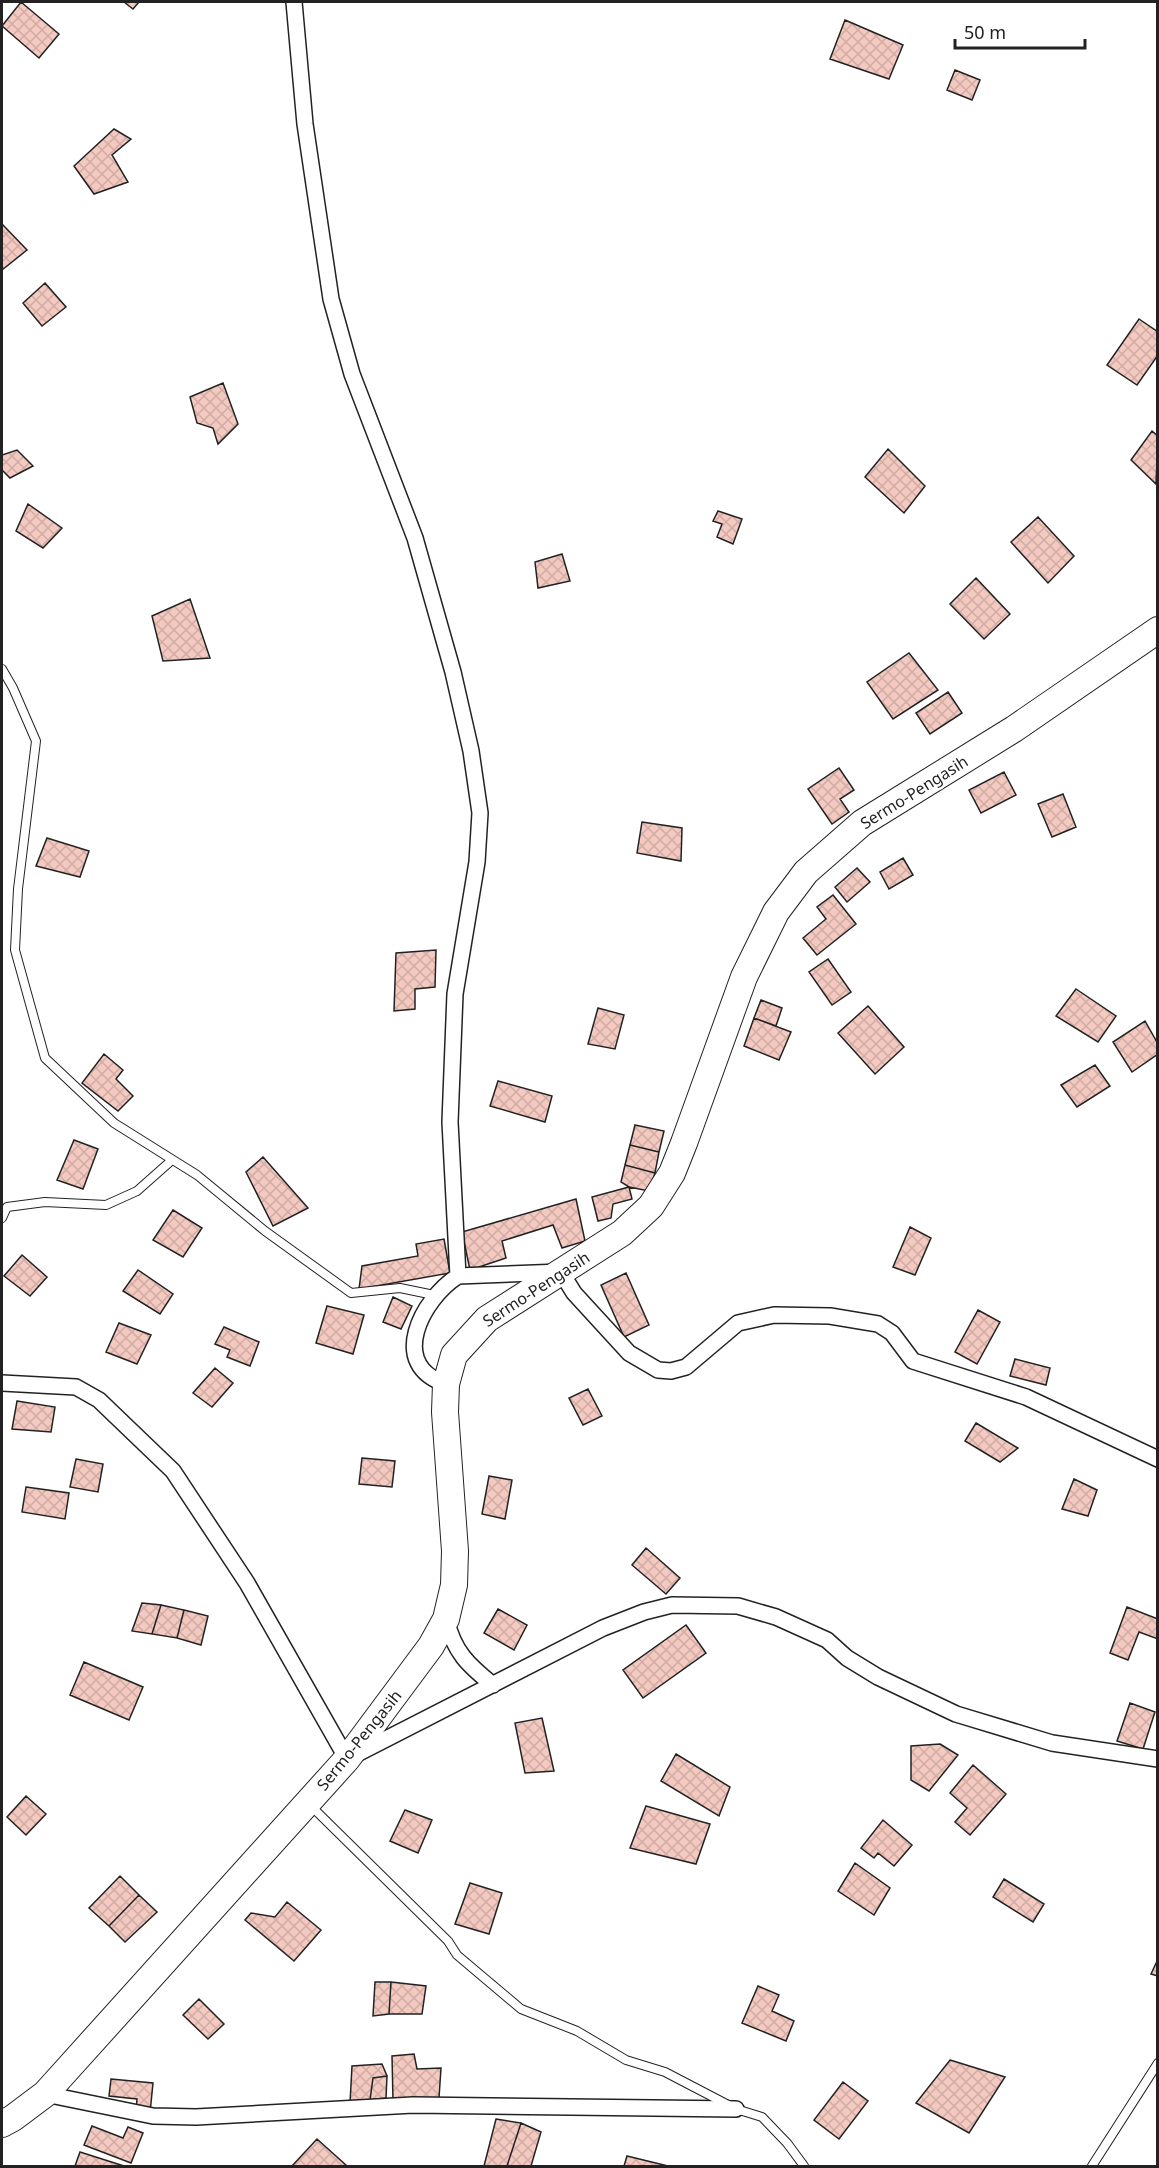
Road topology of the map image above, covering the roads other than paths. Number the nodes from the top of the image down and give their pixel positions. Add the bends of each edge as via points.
1 (294, 2) edge
2 (1158, 630) edge
3 (2, 669) edge
4 (172, 1160) junction
5 (2, 1218) edge
6 (561, 1272) junction
7 (458, 1276) junction
8 (434, 1295) junction
9 (2, 1383) edge
10 (446, 1384) junction
11 (1158, 1459) edge
12 (446, 1619) junction
13 (493, 1685) junction
14 (346, 1759) junction
15 (1158, 1759) edge
16 (307, 1802) junction
17 (1158, 2062) edge
18 (45, 2094) junction
19 (736, 2109) junction
20 (2, 2124) edge
21 (804, 2166) edge
22 (1092, 2166) edge

1 - 7 street via 305,124 331,299 351,374 415,538 453,672 480,813 477,862 455,994 450,1122
2 - 6 main road, Sermo-Pengasih via 1014,729 862,824 806,872 777,912 744,977 672,1173 651,1206 622,1233
3 - 4 lane via 36,741 18,889 15,950 45,1058 114,1123
4 - 5 lane via 138,1191 106,1205 45,1202 7,1207
4 - 8 lane via 351,1293 400,1288
6 - 7 street
6 - 10 main road, Sermo-Pengasih via 487,1319 467,1337 454,1355
6 - 11 street via 574,1293 629,1353 658,1370 686,1366 738,1323 774,1315 830,1316 878,1324 892,1333 914,1361 1026,1397
7 - 8 street
8 - 10 street via 414,1335 416,1354 433,1380
9 - 14 street via 76,1387 99,1400 173,1471 247,1582
10 - 12 main road, Sermo-Pengasih via 455,1551 454,1585
12 - 13 street via 451,1642
12 - 14 main road, Sermo-Pengasih via 399,1693
13 - 14 street
13 - 15 street via 555,1651 644,1612 672,1605 738,1606 776,1617 827,1640 878,1677 956,1714 1052,1743
14 - 16 main road, Sermo-Pengasih
16 - 18 main road, Sermo-Pengasih
16 - 19 lane via 448,1941 457,1955 521,2009 577,2031 626,2060 665,2072
17 - 22 lane
18 - 19 street via 153,2116 196,2117 413,2105
18 - 20 main road, Sermo-Pengasih
19 - 21 lane via 762,2117

